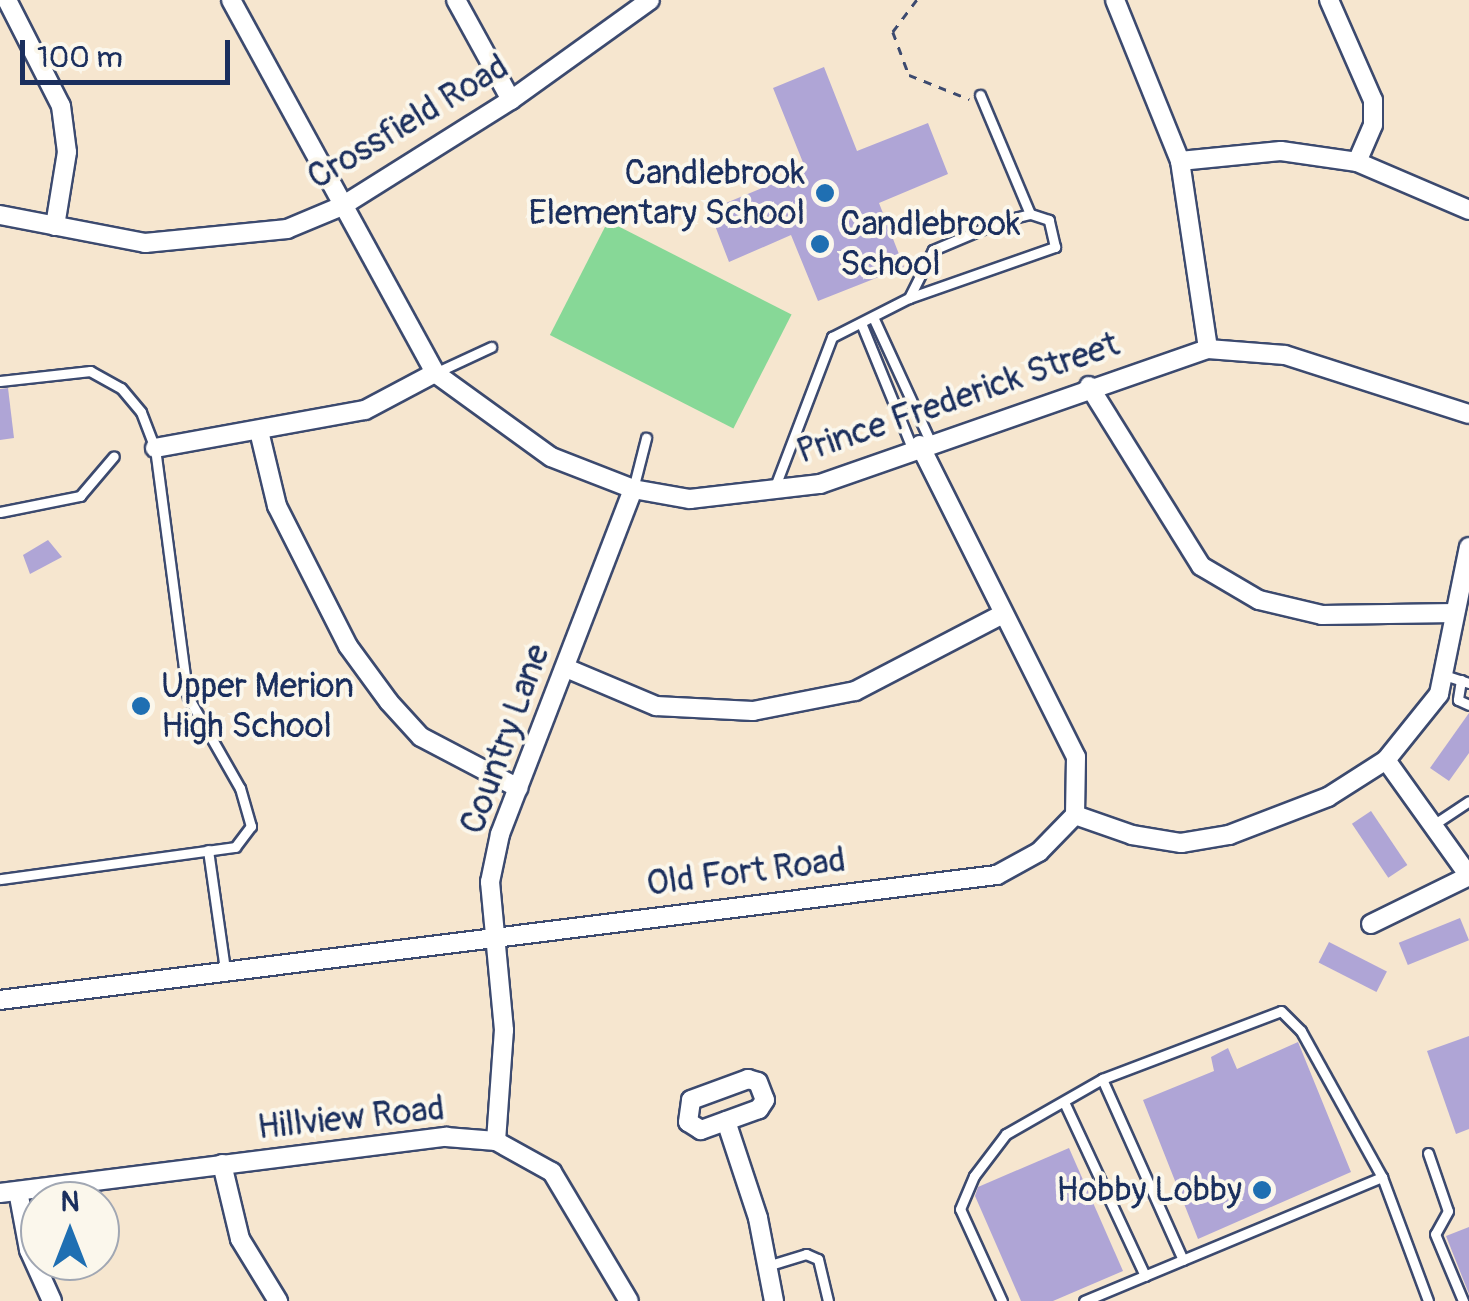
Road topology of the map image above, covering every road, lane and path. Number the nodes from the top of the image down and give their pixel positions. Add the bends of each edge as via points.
1 (7, 0) edge
2 (231, 0) edge
3 (456, 0) edge
4 (650, 0) edge
5 (917, 0) edge
6 (1115, 0) edge
7 (1329, 0) edge
8 (980, 95) joint
9 (511, 100) junction
10 (1180, 161) junction
11 (1358, 162) junction
12 (342, 206) junction
13 (1469, 210) edge
14 (1030, 214) junction
15 (0, 216) edge
16 (55, 226) junction
17 (909, 298) junction
18 (873, 317) junction
19 (861, 323) junction
20 (491, 347) dead end
21 (1208, 349) junction
22 (436, 373) junction
23 (0, 380) edge
24 (1089, 386) junction
25 (1469, 414) edge
26 (260, 431) junction
27 (646, 438) dead end
28 (921, 444) junction
29 (155, 448) junction
30 (114, 456) dead end
31 (633, 489) junction
32 (773, 492) junction
33 (0, 512) edge
34 (1469, 547) edge
35 (1455, 613) junction
36 (1003, 614) junction
37 (566, 668) junction
38 (1458, 679) edge
39 (1469, 705) edge
40 (1386, 760) junction
41 (518, 788) junction
42 (1469, 801) edge
43 (1074, 815) junction
44 (1433, 825) junction
45 (208, 850) junction
46 (1469, 876) edge
47 (0, 879) edge
48 (1371, 924) dead end
49 (490, 935) junction
50 (225, 970) junction
51 (0, 1000) edge
52 (1102, 1079) junction
53 (1064, 1102) junction
54 (726, 1121) dead end
55 (496, 1140) junction
56 (1428, 1153) dead end
57 (222, 1164) junction
58 (1382, 1177) junction
59 (9, 1192) edge
60 (1183, 1260) junction
61 (767, 1266) junction
62 (1145, 1276) junction
63 (52, 1301) edge
64 (278, 1301) edge
65 (629, 1301) edge
66 (774, 1301) edge
67 (828, 1301) edge
68 (1002, 1301) edge
69 (1084, 1301) edge
70 (1428, 1301) edge
71 (1463, 1301) edge

1 - 16 street via 61,106 66,152
2 - 12 street, Prince Frederick Street
3 - 9 street
4 - 9 street, Crossfield Road
5 - 8 path via 893,32 909,75 966,100
6 - 10 street
7 - 11 street via 1373,100 1373,125
8 - 14 lane
9 - 12 street, Crossfield Road
10 - 11 street via 1280,151
10 - 21 street
11 - 13 street
12 - 16 street, Crossfield Road via 287,229 168,243
12 - 22 street, Prince Frederick Street
14 - 17 lane via 933,250
14 - 17 lane via 1048,220 1055,248
15 - 16 street, Crossfield Road
17 - 18 lane
18 - 19 lane
18 - 28 lane
19 - 28 lane
19 - 32 lane via 832,337
20 - 22 lane
21 - 24 street, Prince Frederick Street
21 - 25 street, Prince Frederick Street via 1285,355
22 - 26 street via 365,410
22 - 31 street, Prince Frederick Street via 551,458
23 - 29 lane via 90,372 107,379 134,400
24 - 28 street, Prince Frederick Street
24 - 35 street via 1201,566 1258,600 1322,615
26 - 29 street
26 - 41 street via 278,506 348,646 378,688 421,737
27 - 31 lane
28 - 32 street, Prince Frederick Street via 820,484
28 - 36 street
29 - 45 lane via 188,697 240,788 251,826 235,847
30 - 33 lane via 80,496
31 - 32 street, Prince Frederick Street via 690,499
31 - 37 street, Country Lane
34 - 35 street
35 - 38 street
36 - 37 street via 855,691 753,711 656,706
36 - 43 street via 1076,757
37 - 41 street, Country Lane
38 - 39 lane via 1458,700
38 - 40 street
40 - 43 street via 1328,797 1229,836 1182,843 1132,836
40 - 44 street
41 - 49 street, Country Lane via 490,882
42 - 44 lane
43 - 49 street, Old Fort Road via 1039,852 998,876
44 - 46 street
45 - 47 lane
45 - 50 lane
46 - 48 street
49 - 50 street, Old Fort Road
49 - 55 street, Country Lane via 504,1030
50 - 51 street, Old Fort Road
52 - 53 lane
52 - 58 lane via 1281,1011 1300,1031
52 - 60 lane
53 - 62 lane
53 - 68 lane via 1006,1134 960,1209
54 - 61 street
55 - 57 street, Hillview Road via 446,1137
55 - 65 street, Hillview Road via 552,1172
56 - 71 lane via 1448,1211 1435,1234
57 - 59 street, Hillview Road
57 - 64 street via 240,1239
58 - 60 lane
58 - 70 lane
59 - 63 street
60 - 62 lane
61 - 66 street
61 - 67 lane via 806,1254 818,1259
62 - 69 lane

